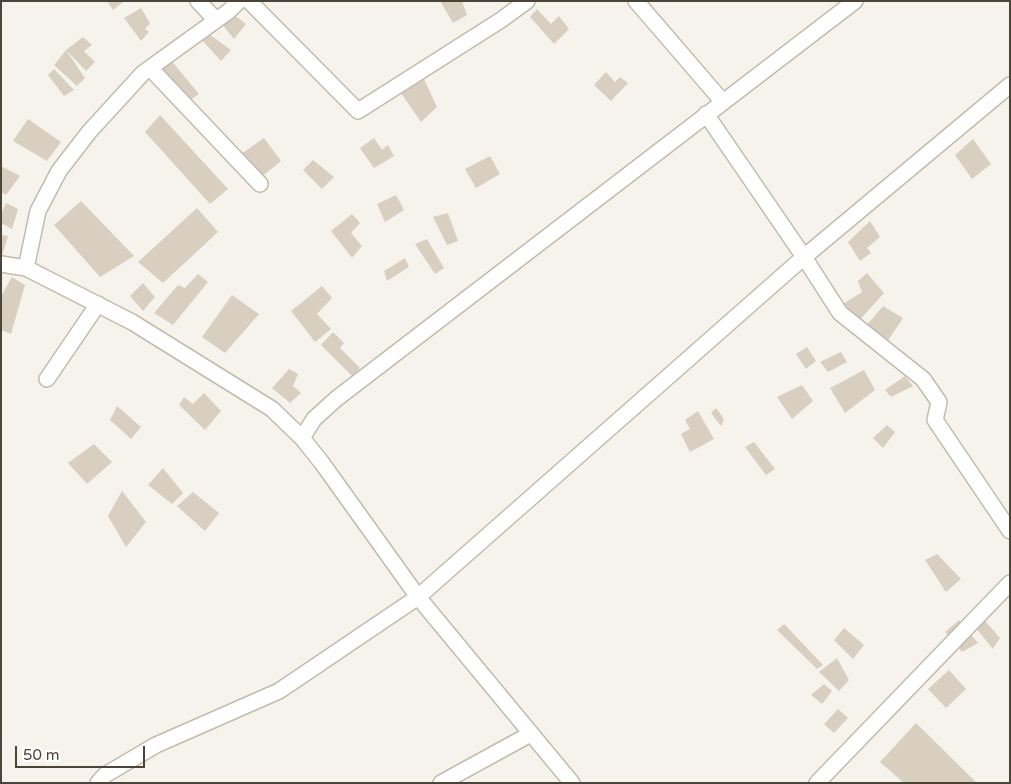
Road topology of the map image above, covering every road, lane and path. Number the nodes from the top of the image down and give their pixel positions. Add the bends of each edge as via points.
1 (198, 1) edge
2 (239, 1) edge
3 (249, 1) edge
4 (527, 1) edge
5 (636, 1) edge
6 (855, 1) edge
7 (216, 20) junction
8 (150, 68) junction
9 (1010, 85) edge
10 (722, 102) junction
11 (706, 114) junction
12 (260, 184) dead end
13 (804, 257) junction
14 (1, 264) edge
15 (26, 268) junction
16 (98, 304) junction
17 (47, 379) dead end
18 (302, 438) junction
19 (1010, 531) edge
20 (1010, 583) edge
21 (418, 597) junction
22 (525, 737) dead end
23 (98, 783) edge
24 (441, 783) edge
25 (572, 783) edge
26 (817, 783) edge

1 - 7 street
2 - 7 street
3 - 4 street via 358,112
5 - 10 street
6 - 10 street
7 - 8 street
8 - 12 street
8 - 15 street via 89,132 59,171 38,210
9 - 13 street
10 - 11 street
11 - 13 street
11 - 18 street via 336,399 314,419
13 - 19 street via 840,314 923,379 939,402 935,420
13 - 21 street
14 - 15 street
15 - 16 street
16 - 17 street
16 - 18 street via 272,409
18 - 21 street
20 - 26 street
21 - 23 street via 279,691 156,745 105,775
21 - 25 street
22 - 24 street

